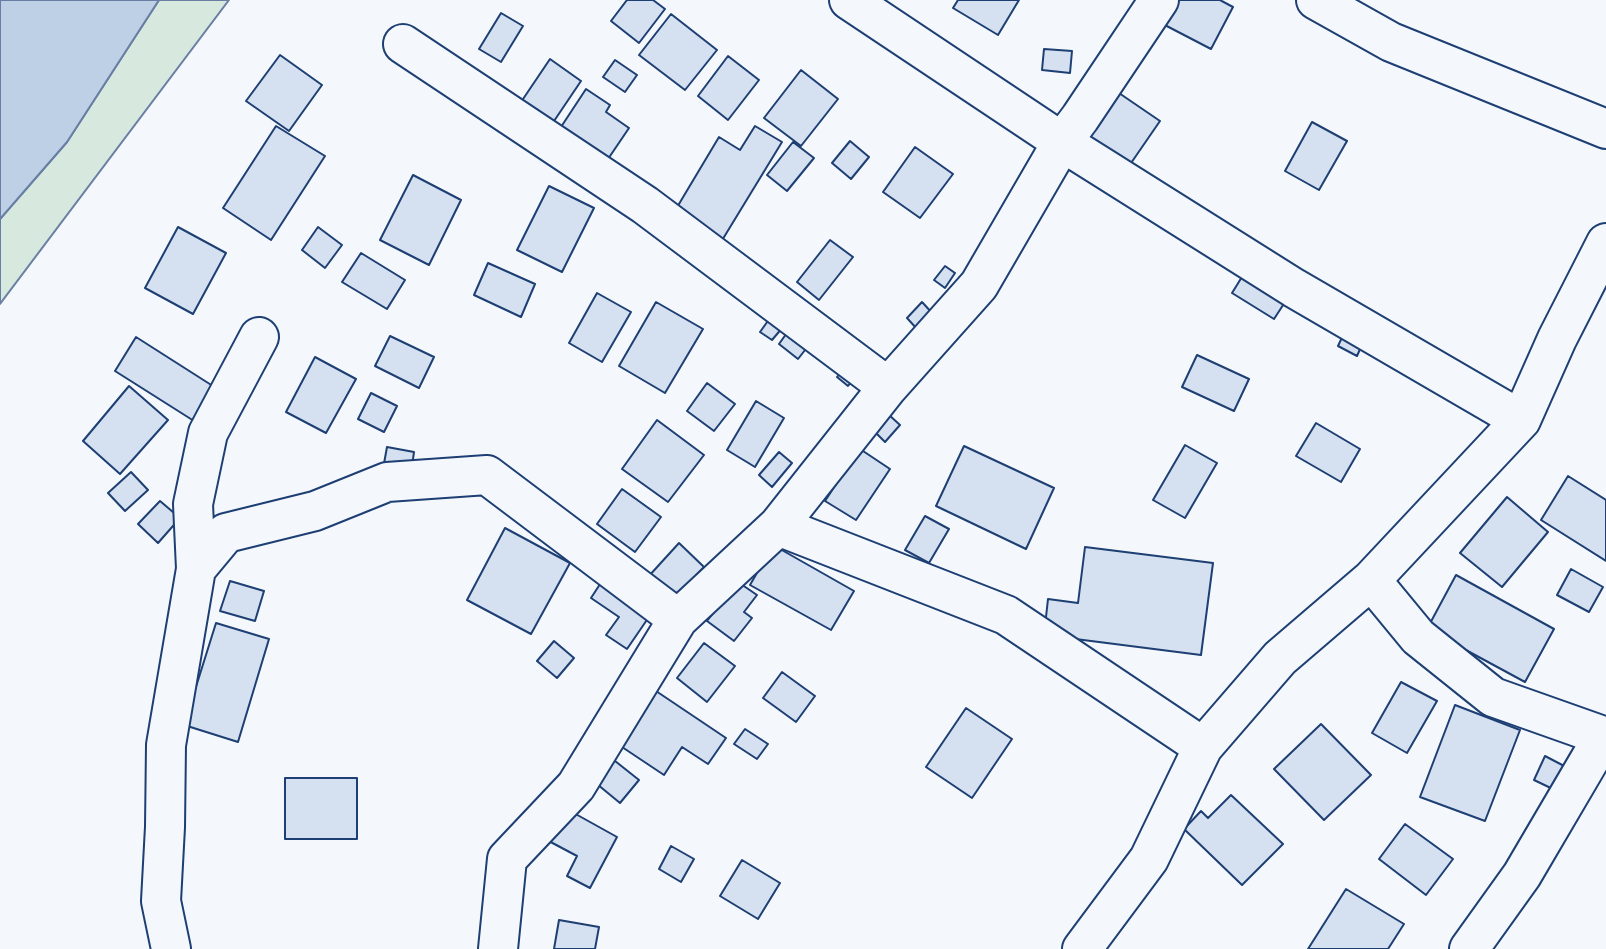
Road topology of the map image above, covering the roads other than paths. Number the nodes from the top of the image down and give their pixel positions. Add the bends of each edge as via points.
1 (849, 0) edge
2 (1159, 0) edge
3 (1316, 0) edge
4 (403, 44) dead end
5 (1606, 129) edge
6 (1062, 142) junction
7 (1606, 243) edge
8 (259, 337) dead end
9 (888, 387) junction
10 (1521, 421) junction
11 (778, 526) junction
12 (196, 569) junction
13 (1371, 580) junction
14 (678, 619) junction
15 (1605, 737) edge
16 (1203, 747) junction
17 (171, 949) edge
18 (498, 949) edge
19 (1082, 949) edge
20 (1469, 949) edge

1 - 6 street
2 - 6 street
3 - 5 street via 1391,42
4 - 9 street via 645,205
6 - 9 street via 979,285
6 - 10 street via 1294,288
7 - 10 street
8 - 12 street via 208,433 193,504
9 - 11 street
10 - 13 street
11 - 14 street
11 - 16 street via 1006,615
12 - 14 street via 226,533 315,511 387,482 487,475
12 - 17 street via 166,745 161,901
13 - 15 street via 1418,637 1493,697
13 - 16 street via 1280,658
14 - 18 street via 576,786 507,859
15 - 20 street via 1522,875
16 - 19 street via 1149,859

